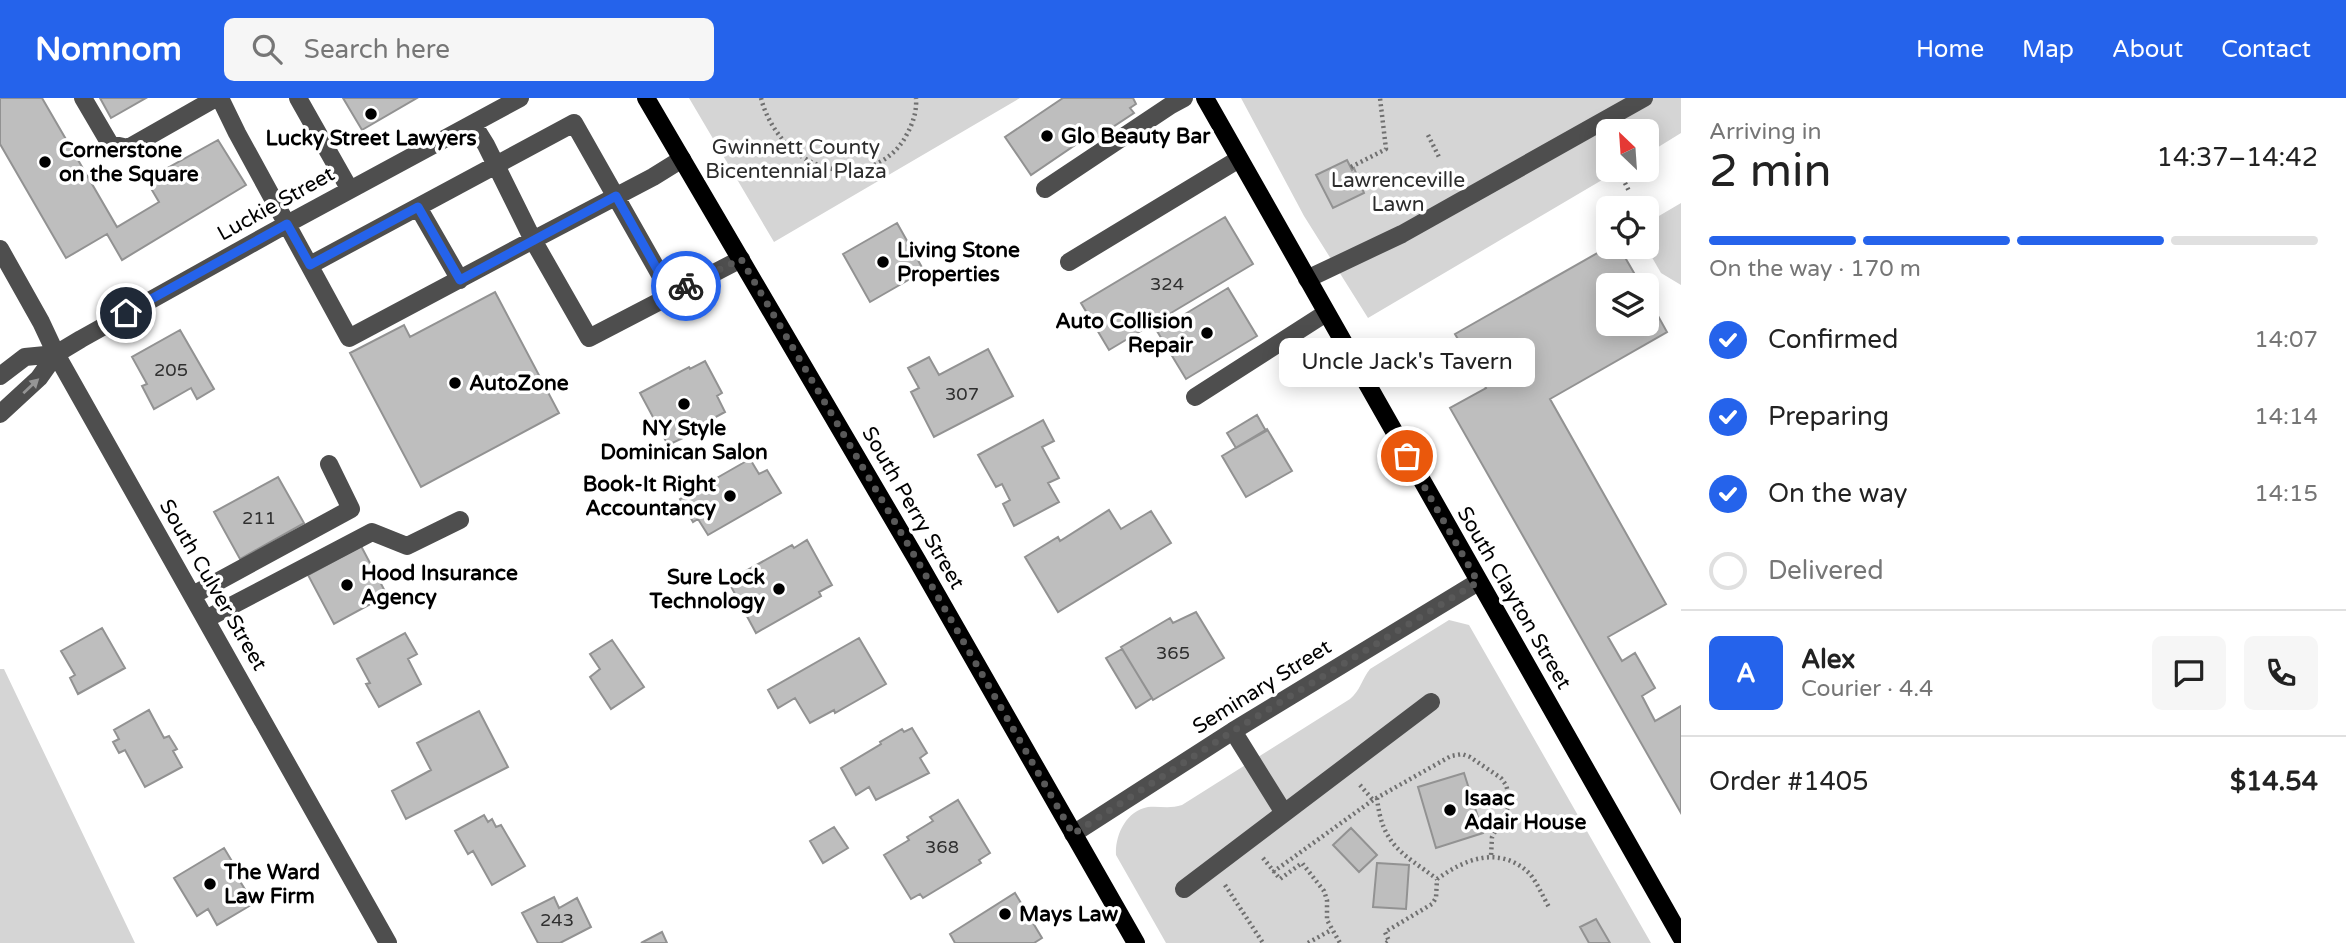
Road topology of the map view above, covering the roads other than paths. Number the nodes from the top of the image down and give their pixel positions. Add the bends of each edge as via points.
1 (83, 98) edge
2 (218, 98) edge
3 (298, 98) edge
4 (520, 98) edge
5 (646, 98) edge
6 (1184, 98) edge
7 (1205, 98) edge
8 (1644, 98) edge
9 (473, 124) junction
10 (682, 159) junction
11 (1239, 159) junction
12 (496, 164) junction
13 (1045, 189) dead end
14 (350, 190) junction
15 (616, 196) junction
16 (418, 207) junction
17 (287, 224) junction
18 (533, 240) junction
19 (0, 249) edge
20 (741, 259) junction
21 (1069, 261) dead end
22 (310, 265) junction
23 (1307, 279) junction
24 (460, 280) junction
25 (671, 294) junction
26 (1326, 313) junction
27 (56, 354) junction
28 (0, 376) edge
29 (1195, 397) dead end
30 (0, 414) edge
31 (328, 464) dead end
32 (460, 520) dead end
33 (1478, 582) junction
34 (193, 595) junction
35 (206, 619) junction
36 (1431, 702) dead end
37 (1233, 731) junction
38 (1284, 813) junction
39 (1073, 834) junction
40 (1184, 890) dead end
41 (1681, 937) edge
42 (388, 943) edge
43 (1136, 943) edge

1 - 2 street via 110,144 128,149
2 - 17 street
3 - 14 street
4 - 9 street, Luckie Street
5 - 10 main road, South Perry Street
6 - 13 street
7 - 11 main road, South Clayton Street
8 - 23 street via 1402,234
9 - 12 street
9 - 14 street, Luckie Street
10 - 15 street
10 - 20 main road, South Perry Street
11 - 21 street
11 - 23 main road, South Clayton Street
12 - 15 street via 573,123
12 - 16 street
12 - 18 street
14 - 17 street, Luckie Street
15 - 18 street
15 - 25 street
16 - 22 street
16 - 24 street
17 - 22 street
17 - 27 street, Luckie Street
18 - 24 street
18 - 25 street via 589,338
19 - 27 street, South Culver Street
20 - 25 street
20 - 39 main road, South Perry Street
22 - 24 street via 349,338
23 - 26 main road, South Clayton Street
26 - 29 street
26 - 33 main road, South Clayton Street
27 - 28 street via 25,357
30 -> 27 street via 39,378
27 - 34 street, South Culver Street
31 - 34 street via 351,509
32 - 35 street via 407,546 372,532
33 - 37 street, Seminary Street
33 - 41 main road, South Clayton Street
34 - 35 street, South Culver Street
35 - 42 street, South Culver Street
36 - 38 street
37 - 38 street
37 - 39 street, Seminary Street
38 - 40 street
39 - 43 main road, South Perry Street

